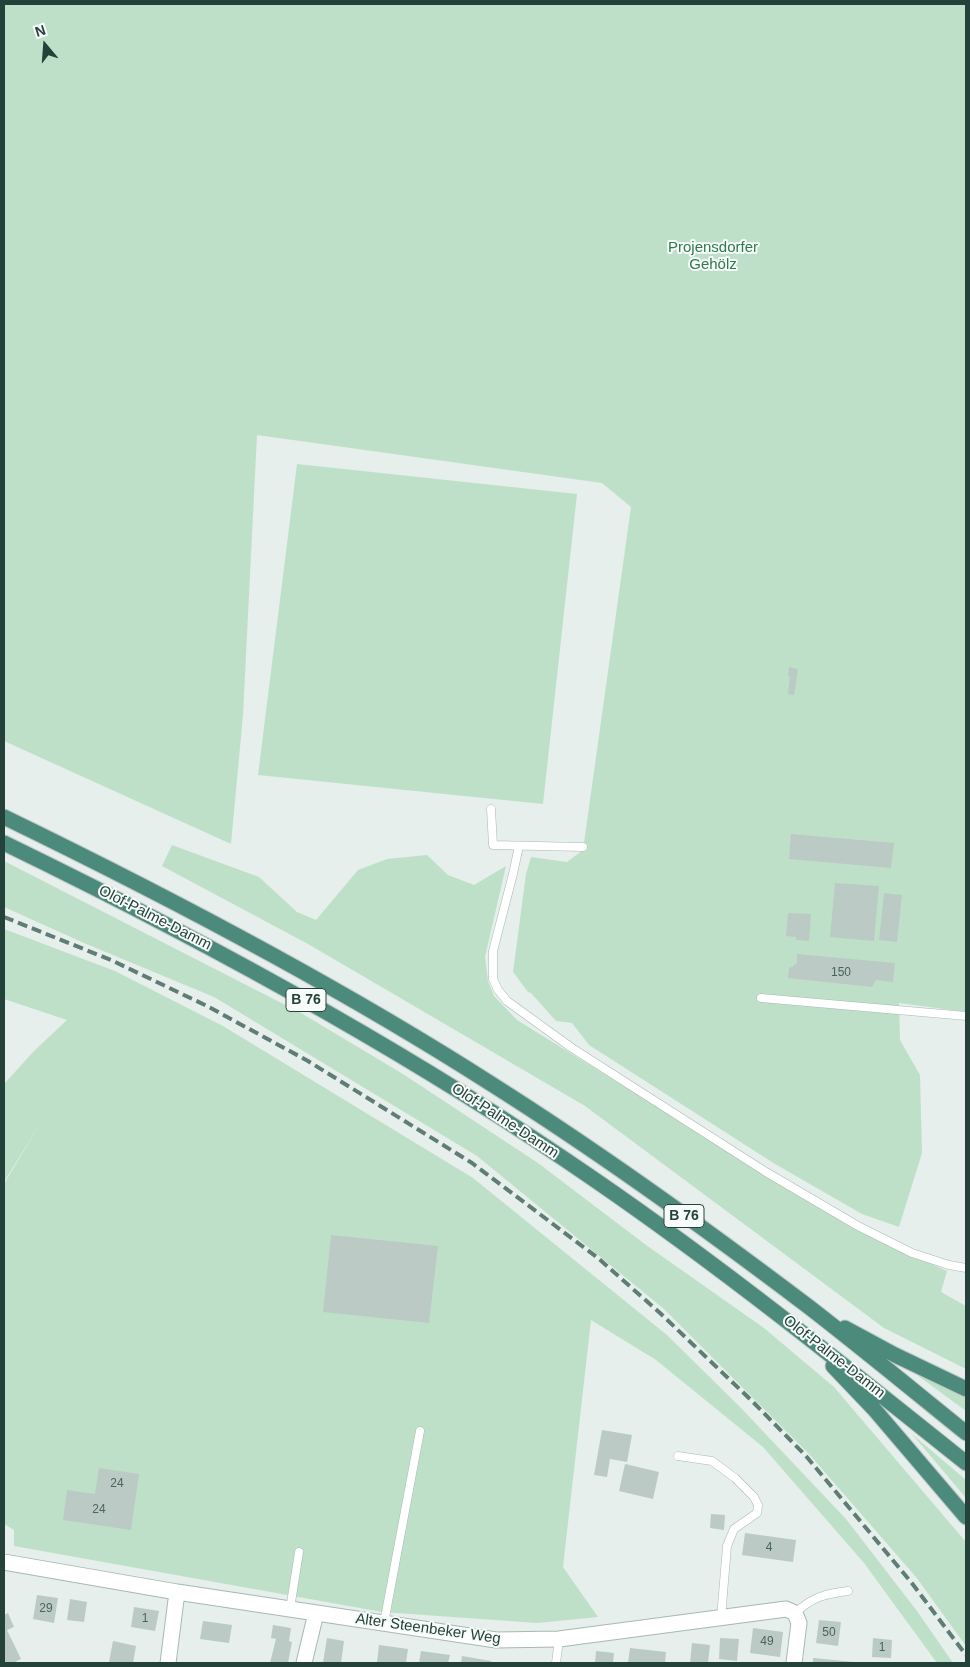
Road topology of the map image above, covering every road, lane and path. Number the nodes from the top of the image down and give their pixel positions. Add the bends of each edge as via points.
1 (491, 809) dead end
2 (4, 817) edge
3 (4, 843) edge
4 (519, 846) junction
5 (583, 847) dead end
6 (761, 998) dead end
7 (966, 1016) edge
8 (966, 1268) edge
9 (809, 1308) junction
10 (790, 1322) junction
11 (966, 1389) edge
12 (420, 1431) dead end
13 (966, 1433) edge
14 (678, 1456) dead end
15 (966, 1463) edge
16 (966, 1517) edge
17 (299, 1552) dead end
18 (4, 1562) edge
19 (848, 1591) dead end
20 (177, 1592) junction
21 (290, 1610) junction
22 (316, 1614) junction
23 (795, 1614) junction
24 (721, 1618) junction
25 (384, 1623) junction
26 (559, 1639) junction
27 (168, 1663) edge
28 (304, 1663) edge
29 (556, 1663) edge
30 (794, 1663) edge

1 - 4 lane via 493,845
2 - 9 highway, Olof-Palme-Damm / B 76 via 220,926 421,1040 621,1170
3 - 10 highway, Olof-Palme-Damm / B 76 via 212,948 400,1054 595,1180
4 - 5 lane
4 - 8 lane via 492,951 493,980 507,1001 580,1053 766,1172 858,1226 912,1253
6 - 7 lane
9 - 11 highway
9 - 13 highway, Olof-Palme-Damm / B 76
10 - 15 highway, Olof-Palme-Damm / B 76
10 - 16 highway via 874,1409
12 - 25 lane
14 - 24 lane via 712,1461 735,1478 758,1505 758,1513 734,1529 727,1546
17 - 21 lane
18 - 20 street, Alter Steenbeker Weg
19 - 23 lane via 828,1593 809,1601
20 - 21 street, Alter Steenbeker Weg
20 - 27 street
21 - 22 street, Alter Steenbeker Weg
22 - 25 street, Alter Steenbeker Weg
22 - 28 street
23 - 24 street, Alter Steenbeker Weg via 786,1609
23 - 30 street via 799,1622
24 - 26 street, Alter Steenbeker Weg
25 - 26 street, Alter Steenbeker Weg via 496,1640
26 - 29 lane

